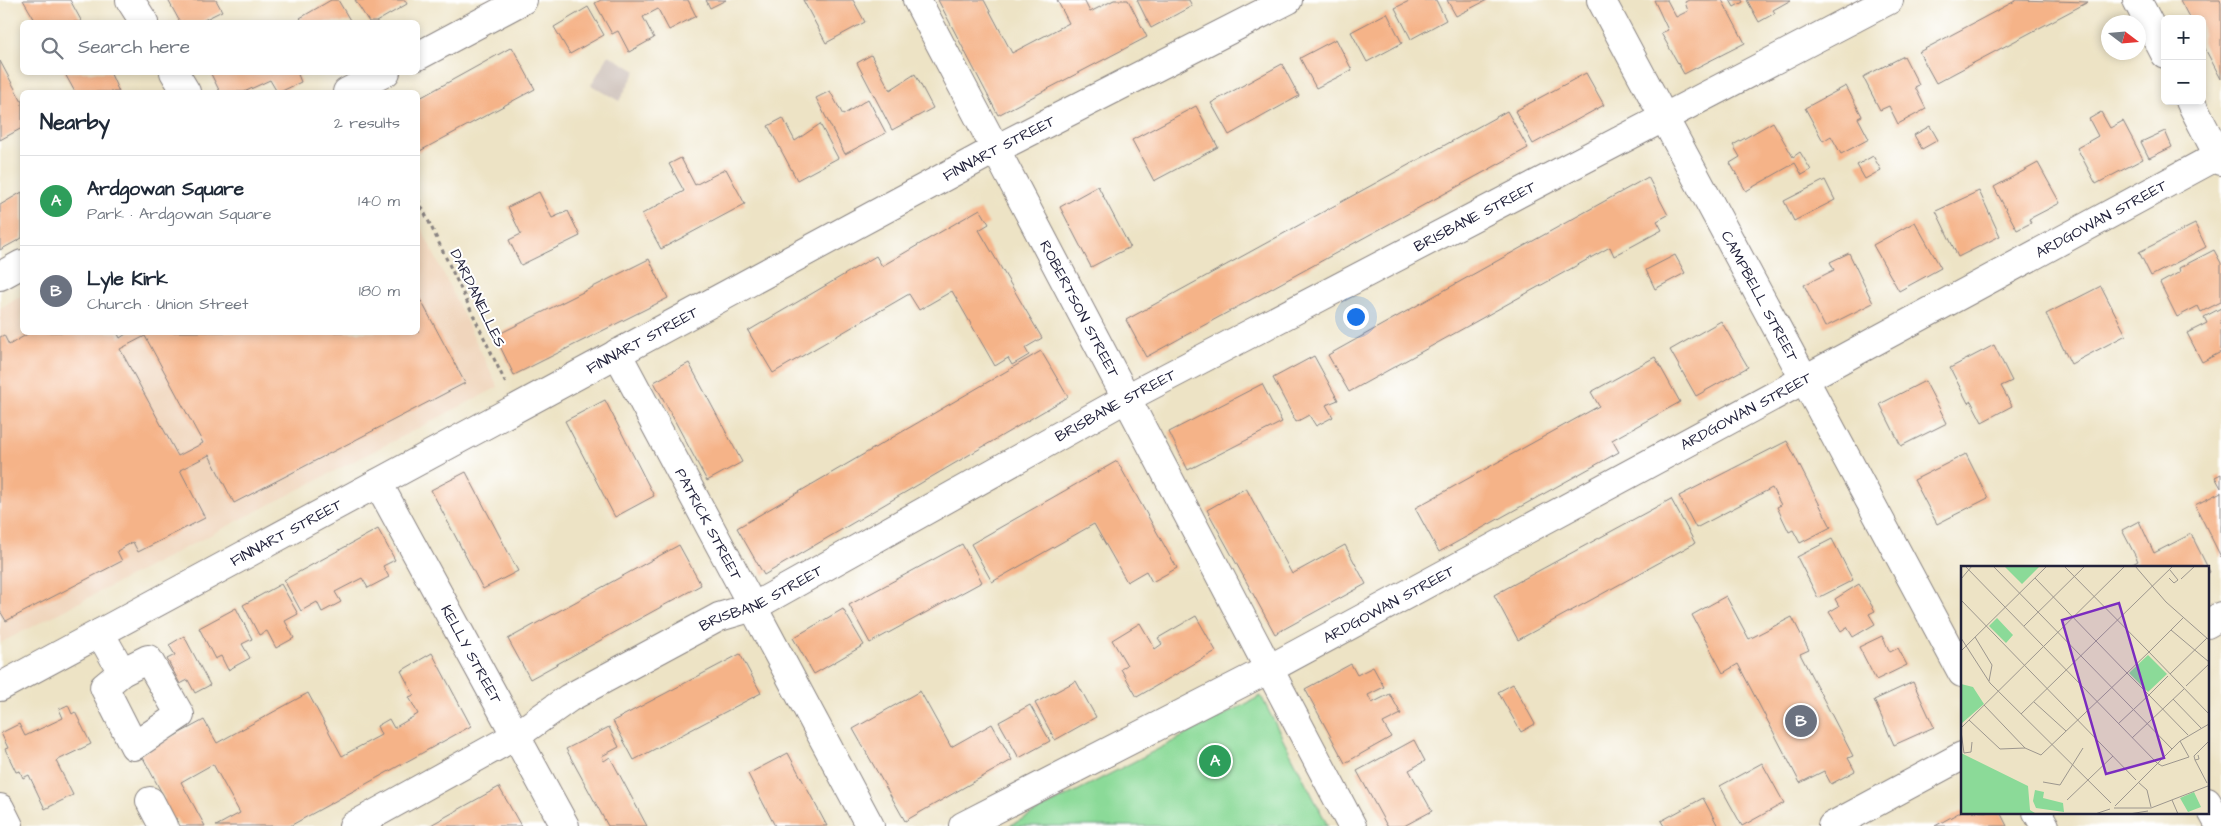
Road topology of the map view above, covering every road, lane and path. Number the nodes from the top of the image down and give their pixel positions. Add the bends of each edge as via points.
1 (130, 0) edge
2 (523, 0) edge
3 (917, 0) edge
4 (1288, 0) edge
5 (1602, 0) edge
6 (1889, 0) edge
7 (2137, 0) edge
8 (143, 20) edge
9 (2161, 46) edge
10 (420, 55) edge
11 (176, 75) edge
12 (380, 75) edge
13 (185, 90) edge
14 (351, 90) edge
15 (2192, 105) edge
16 (1665, 118) junction
17 (996, 149) junction
18 (2220, 157) edge
19 (420, 203) edge
20 (20, 265) edge
21 (0, 276) edge
22 (617, 353) junction
23 (1805, 379) junction
24 (1127, 398) junction
25 (518, 407) junction
26 (378, 484) junction
27 (753, 607) junction
28 (2221, 616) edge
29 (2208, 623) edge
30 (100, 632) junction
31 (1269, 669) junction
32 (1961, 671) edge
33 (122, 672) dead end
34 (0, 687) edge
35 (517, 735) junction
36 (1961, 757) edge
37 (150, 802) dead end
38 (2208, 804) edge
39 (0, 808) edge
40 (2038, 814) edge
41 (9, 826) edge
42 (163, 826) edge
43 (353, 826) edge
44 (565, 826) edge
45 (870, 826) edge
46 (963, 826) edge
47 (1352, 826) edge
48 (1832, 826) edge
49 (2045, 826) edge
50 (2220, 826) edge

1 - 8 street
2 - 10 street
3 - 17 street, ROBERTSON STREET
4 - 17 street, FINNART STREET
5 - 16 street, CAMPBELL STREET
6 - 16 street, BRISBANE STREET
7 - 9 street
11 - 13 street
12 - 14 street
15 - 18 street
16 - 23 street, CAMPBELL STREET
16 - 24 street, BRISBANE STREET
17 - 22 street, FINNART STREET
17 - 24 street, ROBERTSON STREET
18 - 23 street, ARDGOWAN STREET
19 - 25 path, DARDANELLES
20 - 21 street
22 - 25 street, FINNART STREET
22 - 27 street, PATRICK STREET
23 - 31 street, ARDGOWAN STREET
23 - 32 street, CAMPBELL STREET
24 - 27 street, BRISBANE STREET
24 - 31 street, ROBERTSON STREET
25 - 26 street, FINNART STREET
26 - 30 street, FINNART STREET
26 - 35 street, KELLY STREET
27 - 35 street, BRISBANE STREET via 719,617 578,693
27 - 45 street, PATRICK STREET
28 - 29 street
30 - 33 street
30 - 34 street, FINNART STREET
31 - 46 street, ARDGOWAN STREET
31 - 47 street, ROBERTSON STREET
35 - 43 street, BRISBANE STREET
35 - 44 street, KELLY STREET
36 - 48 street
37 - 42 street
38 - 50 street
39 - 41 street
40 - 49 street

